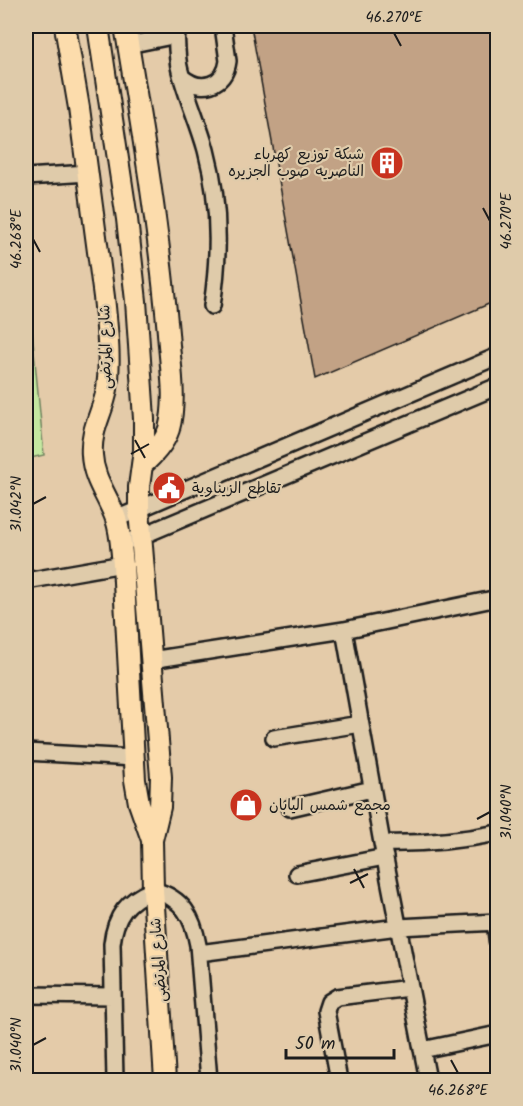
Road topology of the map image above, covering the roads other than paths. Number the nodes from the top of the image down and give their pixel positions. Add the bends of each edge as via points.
1 (65, 26) edge
2 (98, 26) edge
3 (223, 26) edge
4 (176, 30) edge
5 (126, 35) edge
6 (182, 76) junction
7 (149, 171) junction
8 (88, 173) junction
9 (26, 177) edge
10 (121, 177) junction
11 (212, 306) dead end
12 (498, 356) edge
13 (498, 386) edge
14 (142, 465) junction
15 (139, 510) junction
16 (116, 519) junction
17 (142, 536) junction
18 (122, 554) junction
19 (26, 581) edge
20 (498, 598) edge
21 (344, 630) junction
22 (151, 660) junction
23 (360, 724) junction
24 (274, 738) dead end
25 (26, 752) edge
26 (134, 758) junction
27 (372, 789) junction
28 (290, 808) dead end
29 (498, 833) edge
30 (152, 840) junction
31 (384, 850) junction
32 (297, 874) dead end
33 (153, 890) junction
34 (496, 922) edge
35 (398, 927) junction
36 (498, 946) edge
37 (199, 953) junction
38 (410, 988) junction
39 (26, 995) edge
40 (113, 996) junction
41 (498, 1034) edge
42 (422, 1050) junction
43 (115, 1080) edge
44 (165, 1080) edge
45 (209, 1080) edge
46 (339, 1080) edge
47 (428, 1080) edge

1 - 8 main road, شارع المرتضى
2 - 10 main road, شارع المرتضى
3 - 6 street via 228,62 222,77 201,86
4 - 5 street
4 - 6 street
5 - 7 main road
6 - 11 street via 206,148 216,201 218,254
7 - 10 main road
7 - 14 main road via 163,277 172,403 162,444
8 - 9 street
8 - 16 main road, شارع المرتضى via 108,347 106,390 93,431 92,456 97,481
10 - 14 main road, شارع المرتضى via 144,403
12 - 15 street
13 - 17 street
14 - 15 main road, شارع المرتضى
15 - 16 street
15 - 17 main road, شارع المرتضى
16 - 18 main road, شارع المرتضى
17 - 18 street
17 - 22 main road, شارع المرتضى
18 - 19 street
18 - 26 main road, شارع المرتضى
20 - 21 street
21 - 22 street
21 - 23 street
22 - 30 main road, شارع المرتضى via 162,792
23 - 24 street
23 - 27 street
25 - 26 street
26 - 30 main road, شارع المرتضى via 139,803
27 - 28 street
27 - 31 street
29 - 31 street
30 - 33 main road, شارع المرتضى
31 - 32 street
31 - 35 street
33 - 37 street via 171,897 185,910 194,926
33 - 40 street via 135,899 116,924 112,944
33 - 44 main road, شارع المرتضى
34 - 35 street
34 - 36 street
35 - 37 street
35 - 38 street
37 - 45 street
38 - 42 street
38 - 46 street via 337,997 329,1002 326,1011
39 - 40 street
40 - 43 street
41 - 42 street
42 - 47 street

